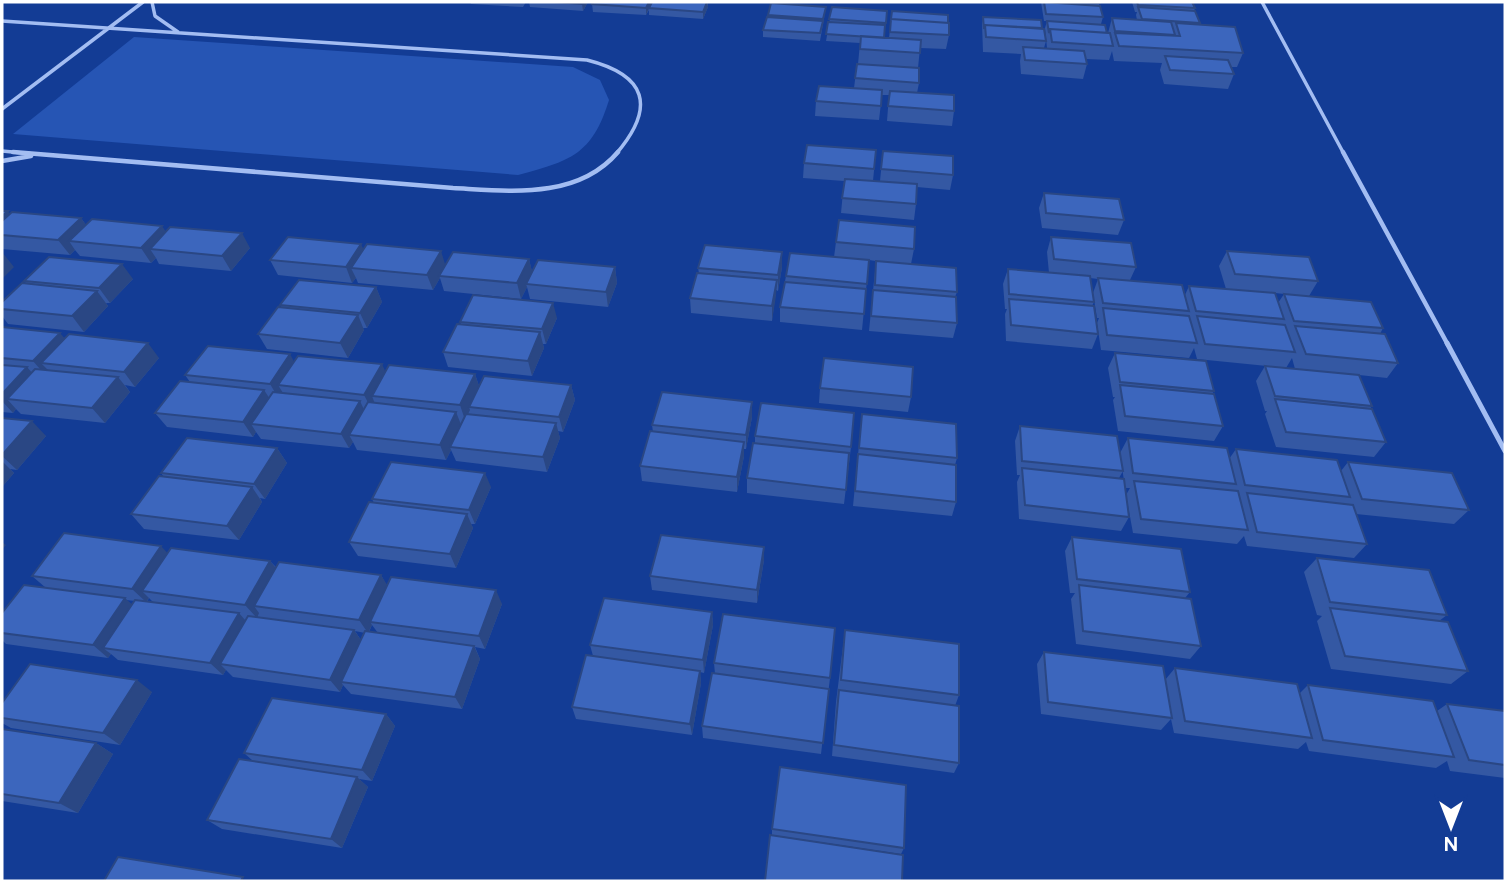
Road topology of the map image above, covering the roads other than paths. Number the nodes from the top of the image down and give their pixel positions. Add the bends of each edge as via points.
1 (143, 2) edge
2 (152, 2) edge
3 (1262, 2) edge
4 (2, 21) edge
5 (108, 28) junction
6 (179, 33) junction
7 (2, 109) edge
8 (2, 151) edge
9 (41, 155) junction
10 (2, 161) edge
11 (1505, 451) edge

1 - 5 lane
2 - 6 lane via 155,16
3 - 11 lane
4 - 5 lane
5 - 6 lane
5 - 7 lane
6 - 9 lane via 587,60 618,69 636,84 641,104 634,131 614,159 584,179 527,191
8 - 9 lane
9 - 10 lane

